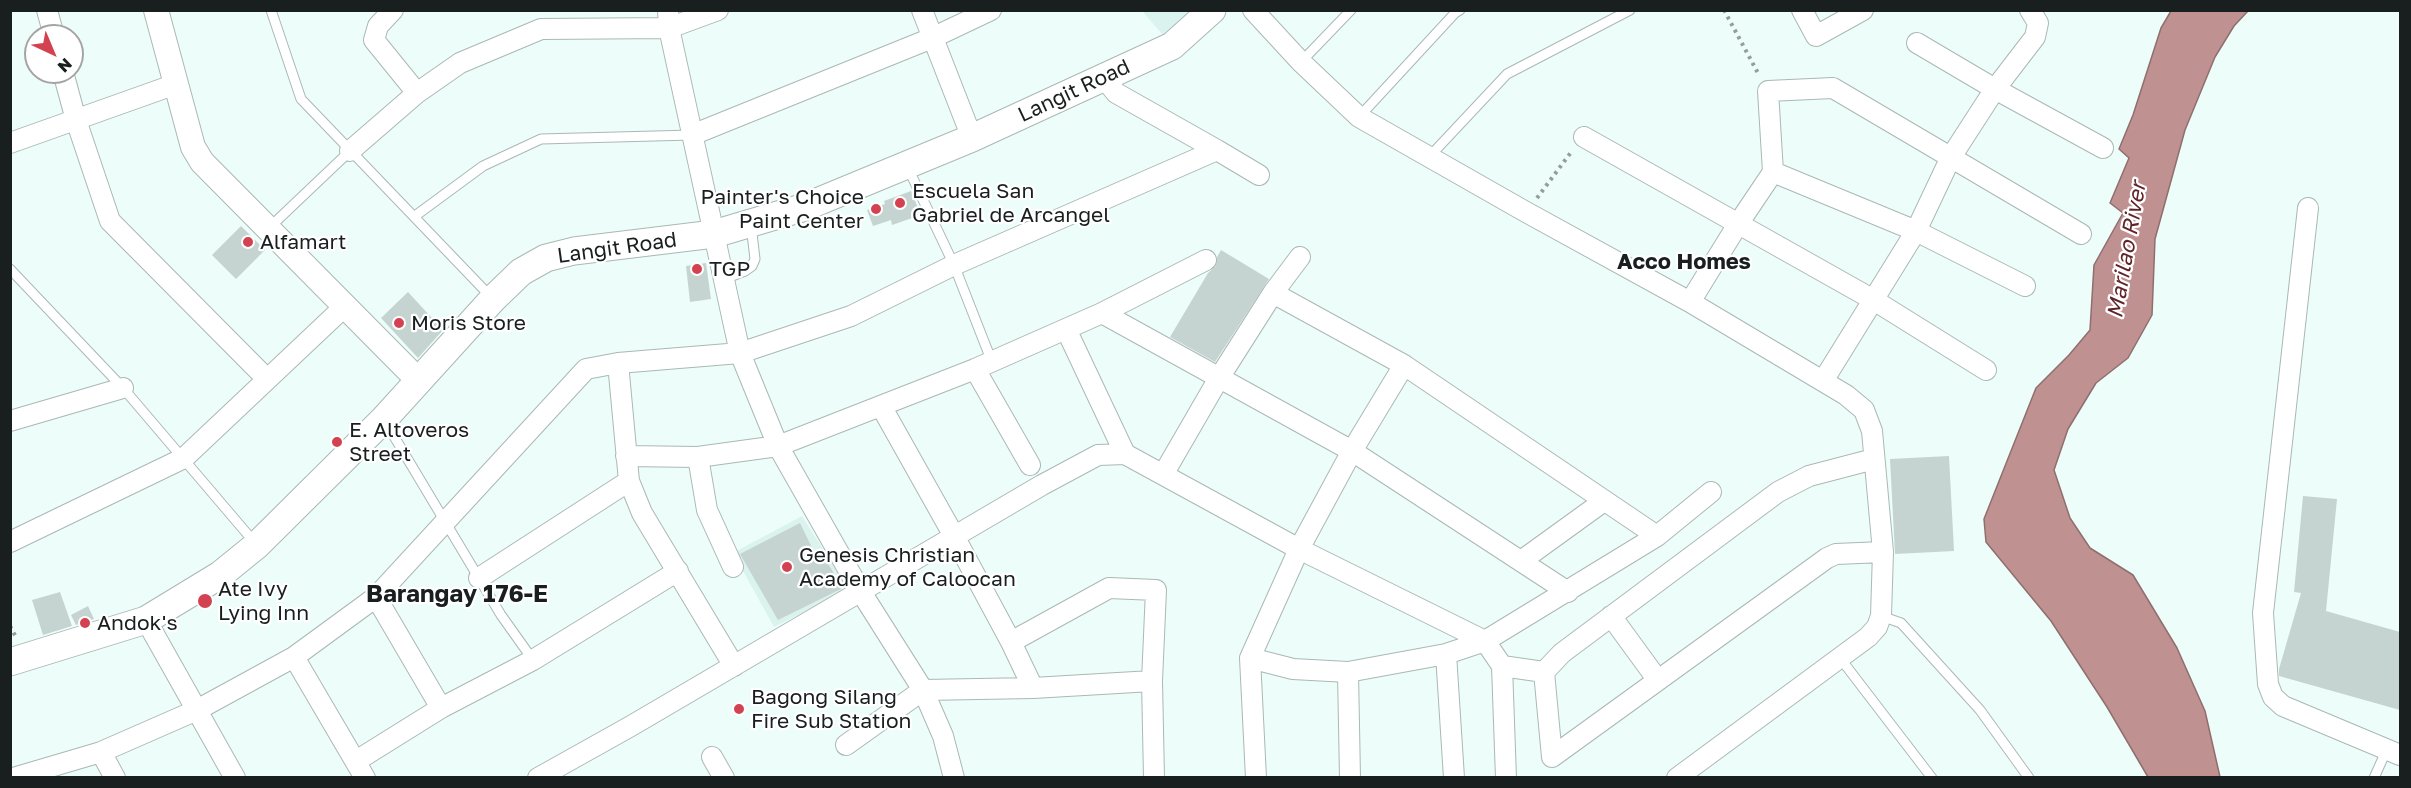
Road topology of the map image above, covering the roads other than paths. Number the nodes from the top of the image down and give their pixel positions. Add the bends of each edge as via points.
1 (156, 10) edge
2 (271, 10) edge
3 (393, 10) edge
4 (718, 10) edge
5 (922, 10) edge
6 (991, 10) edge
7 (1212, 10) edge
8 (1252, 10) edge
9 (1351, 10) edge
10 (1460, 10) edge
11 (1630, 10) edge
12 (1802, 10) edge
13 (1863, 10) edge
14 (2030, 10) edge
15 (668, 19) edge
16 (540, 20) edge
17 (932, 38) junction
18 (1917, 43) dead end
19 (1301, 62) junction
20 (1104, 78) junction
21 (66, 84) edge
22 (176, 84) junction
23 (1995, 89) junction
24 (417, 93) junction
25 (1359, 117) junction
26 (76, 120) junction
27 (692, 135) junction
28 (1584, 136) road end
29 (972, 138) junction
30 (10, 143) edge
31 (2103, 148) dead end
32 (1217, 150) junction
33 (350, 151) junction
34 (1430, 156) junction
35 (1951, 157) junction
36 (907, 165) junction
37 (1773, 172) junction
38 (1259, 175) dead end
39 (2308, 208) dead end
40 (415, 216) junction
41 (751, 224) junction
42 (1738, 224) junction
43 (268, 230) junction
44 (1916, 231) junction
45 (714, 234) junction
46 (2081, 234) dead end
47 (1300, 257) dead end
48 (1206, 260) dead end
49 (954, 265) junction
50 (10, 269) edge
51 (724, 279) junction
52 (2025, 286) dead end
53 (1273, 293) junction
54 (493, 299) junction
55 (1872, 299) junction
56 (1690, 302) junction
57 (344, 306) junction
58 (1102, 313) junction
59 (1066, 329) junction
60 (740, 353) junction
61 (618, 363) junction
62 (1404, 365) junction
63 (984, 366) junction
64 (1986, 370) dead end
65 (1219, 378) junction
66 (267, 379) junction
67 (418, 380) junction
68 (1823, 381) junction
69 (123, 388) junction
70 (881, 406) junction
71 (384, 419) junction
72 (10, 422) edge
73 (778, 446) junction
74 (1352, 451) junction
75 (1125, 454) junction
76 (626, 456) junction
77 (698, 457) junction
78 (184, 458) junction
79 (1874, 459) junction
80 (1030, 465) dead end
81 (1164, 473) junction
82 (629, 481) junction
83 (1711, 492) dead end
84 (1604, 501) junction
85 (445, 522) junction
86 (12, 536) edge
87 (954, 536) junction
88 (1657, 536) junction
89 (257, 545) junction
90 (1299, 549) junction
91 (1882, 552) junction
92 (1521, 561) junction
93 (734, 567) dead end
94 (678, 571) junction
95 (479, 578) junction
96 (861, 592) junction
97 (1568, 592) junction
98 (376, 597) junction
99 (1611, 616) junction
100 (1881, 616) junction
101 (146, 620) junction
102 (1485, 641) junction
103 (1011, 642) junction
104 (1446, 654) junction
105 (294, 657) junction
106 (1250, 658) junction
107 (1840, 658) junction
108 (533, 660) junction
109 (10, 662) edge
110 (734, 666) junction
111 (1502, 666) junction
112 (1348, 672) junction
113 (1544, 672) junction
114 (1657, 679) junction
115 (1152, 681) junction
116 (1033, 688) junction
117 (923, 690) junction
118 (441, 708) junction
119 (197, 710) junction
120 (846, 745) dead end
121 (101, 752) junction
122 (2394, 752) edge
123 (712, 757) dead end
124 (360, 769) edge
125 (13, 777) edge
126 (115, 777) edge
127 (235, 777) edge
128 (538, 777) edge
129 (724, 777) edge
130 (954, 777) edge
131 (1154, 777) edge
132 (1256, 777) edge
133 (1350, 777) edge
134 (1454, 777) edge
135 (1506, 777) edge
136 (1677, 777) edge
137 (1932, 777) edge
138 (2030, 777) edge
139 (2374, 777) edge

1 - 22 street
2 - 33 lane via 301,99
3 - 24 street via 378,26 374,40
4 - 15 street
5 - 17 street
6 - 17 street
7 - 20 main road, Langit Road via 1172,46
8 - 19 street
9 - 19 lane
10 - 25 lane
11 - 34 lane via 1507,75
12 - 13 street via 1816,36
14 - 23 street via 2038,23 2036,37
15 - 16 street
15 - 27 street
16 - 24 street via 460,63
17 - 27 street
17 - 29 street
18 - 23 street
19 - 25 street
20 - 29 main road, Langit Road
20 - 32 street via 1116,93
21 - 26 street
22 - 26 street
22 - 43 street via 193,147 202,162
23 - 31 street
23 - 35 street
24 - 33 street
25 - 34 street
26 - 30 street
26 - 66 street via 110,221
27 - 40 lane via 541,139 483,166
27 - 45 street
28 - 42 street
29 - 36 main road, Langit Road
32 - 38 street
32 - 49 street
33 - 40 lane
33 - 43 lane
34 - 56 street
35 - 37 street via 1833,88 1768,91
35 - 44 street
35 - 46 street
36 - 41 main road, Langit Road via 805,207
36 - 49 lane
37 - 42 street
37 - 44 street
39 - 122 street via 2262,613 2268,684 2273,697 2283,706
40 - 54 lane
41 - 45 main road, Langit Road
41 - 51 lane via 755,259 752,266
42 - 55 street
42 - 56 street
43 - 57 street
44 - 52 street
44 - 55 street
45 - 51 street
45 - 54 main road, Langit Road via 546,258 522,272
47 - 53 street
48 - 58 street
49 - 60 street via 851,316
49 - 63 lane
50 - 69 lane
51 - 60 street
53 - 62 street
53 - 65 street
54 - 67 main road, Langit Road
55 - 64 street
55 - 68 street
56 - 68 street
57 - 66 street
57 - 67 street
58 - 59 street
58 - 65 street
59 - 63 street
59 - 75 street
60 - 61 street
60 - 73 street
61 - 76 street
61 - 85 street via 586,369
62 - 74 street
62 - 84 street
63 - 70 street
63 - 80 street
65 - 74 street
65 - 81 street
66 - 78 street
67 - 71 main road, Langit Road
68 - 79 street via 1864,410 1872,431
69 - 72 street
69 - 78 lane
70 - 73 street
70 - 87 street
71 - 85 lane
71 - 89 main road, Langit Road
73 - 77 street
73 - 96 street
74 - 90 street
74 - 92 street
75 - 81 street
75 - 87 street via 1098,455
76 - 77 street
76 - 82 street
77 - 93 street via 706,510
78 - 86 street
78 - 89 lane
79 - 91 street
79 - 99 street via 1809,476 1778,492
81 - 90 street
82 - 94 street via 642,513
82 - 95 street
83 - 88 street
84 - 88 street
84 - 92 street
85 - 95 lane
85 - 98 street
87 - 96 street
87 - 103 street
88 - 97 street
89 - 101 main road, Langit Road via 220,575
90 - 102 street
90 - 106 street
91 - 100 street
91 - 114 street via 1836,554 1827,558
92 - 97 street
94 - 108 street
94 - 110 street
95 - 108 lane
96 - 110 street
96 - 117 street
97 - 102 street
98 - 105 street
98 - 118 street
99 - 113 street via 1562,653
99 - 114 street
100 - 107 street via 1868,637
100 - 138 lane via 1901,623 1917,640 1980,710
101 - 109 main road, Langit Road
101 - 119 street
102 - 104 street
102 - 111 street
103 - 115 street via 1109,588 1156,590
103 - 116 street
104 - 112 street
104 - 134 street
105 - 119 street
105 - 124 street
106 - 112 street via 1293,669
106 - 132 street
107 - 136 street
107 - 137 lane
108 - 118 street
110 - 128 street
111 - 113 street
111 - 135 street
112 - 133 street
113 - 114 street via 1552,757
115 - 116 street
115 - 131 street
116 - 117 street
117 - 120 street
117 - 130 street via 943,736
118 - 124 street
119 - 121 street
119 - 127 street
121 - 125 street
121 - 126 street
122 - 139 lane
123 - 129 street

